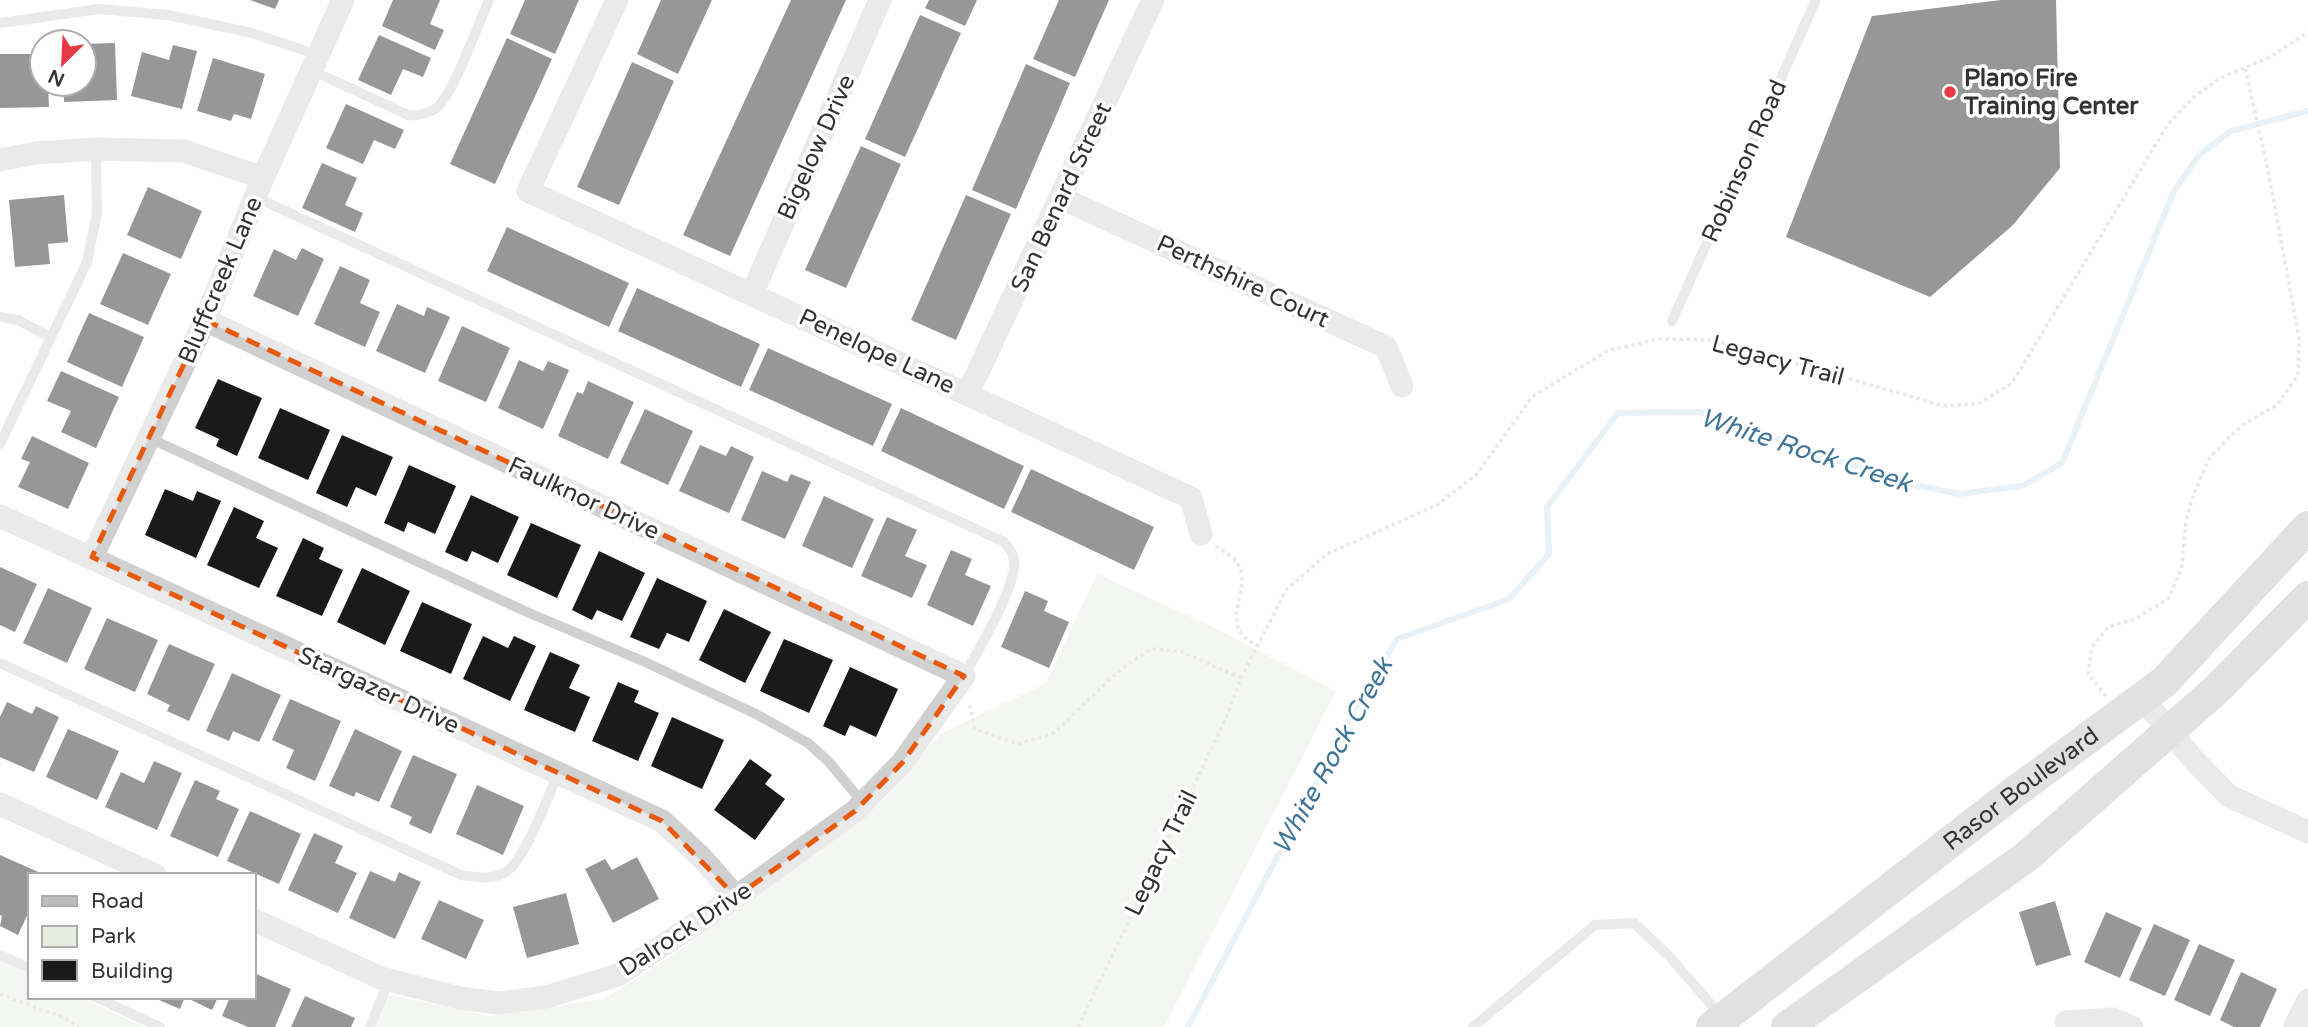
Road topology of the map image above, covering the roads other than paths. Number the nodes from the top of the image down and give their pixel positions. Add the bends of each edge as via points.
1 (343, 0) edge
2 (489, 0) edge
3 (617, 0) edge
4 (880, 0) edge
5 (1153, 0) edge
6 (1816, 0) edge
7 (0, 23) edge
8 (315, 62) junction
9 (96, 149) junction
10 (0, 160) edge
11 (259, 188) junction
12 (1061, 198) junction
13 (752, 294) junction
14 (0, 317) edge
15 (205, 320) junction
16 (1672, 321) dead end
17 (50, 337) junction
18 (1402, 386) dead end
19 (968, 393) junction
20 (149, 438) junction
21 (0, 444) edge
22 (0, 516) edge
23 (2308, 527) edge
24 (1201, 534) road end
25 (92, 557) junction
26 (2308, 597) edge
27 (0, 663) edge
28 (964, 676) junction
29 (2142, 698) junction
30 (2171, 730) junction
31 (558, 773) junction
32 (863, 803) junction
33 (0, 804) edge
34 (2308, 832) edge
35 (151, 873) edge
36 (736, 897) junction
37 (256, 921) edge
38 (0, 954) edge
39 (28, 967) edge
40 (389, 980) junction
41 (98, 999) edge
42 (2308, 1000) edge
43 (2066, 1022) dead end
44 (1721, 1024) edge
45 (160, 1027) edge
46 (370, 1027) edge
47 (1473, 1027) edge
48 (1787, 1027) edge
49 (2132, 1027) edge
50 (2295, 1027) edge

1 - 8 street, Bluffcreek Lane
2 - 8 lane via 447,94 435,109 418,116 408,115
3 - 13 street, Penelope Lane via 528,191
4 - 13 street, Bigelow Drive
5 - 12 street, San Benard Street
6 - 16 lane, Robinson Road
7 - 8 lane via 99,9 168,15 252,33
8 - 11 street, Bluffcreek Lane
9 - 10 street
9 - 11 street via 184,151
9 - 17 lane via 97,213 87,262
11 - 15 street, Bluffcreek Lane
11 - 28 lane via 1003,542 1014,559 1010,583
12 - 18 street, Perthshire Court via 1386,348
12 - 19 street, San Benard Street
13 - 19 street, Penelope Lane
14 - 17 lane via 18,320
15 - 20 street, Bluffcreek Lane
15 - 28 street, Faulknor Drive
17 - 21 lane
19 - 24 street, Penelope Lane via 1191,498
20 - 25 street, Bluffcreek Lane
20 - 32 lane via 756,714 808,743
22 - 25 street, Stargazer Drive
23 - 29 main road, Rasor Boulevard via 2164,682
25 - 31 street, Stargazer Drive
26 - 30 main road, Rasor Boulevard
27 - 31 lane via 461,875 484,879 505,873 518,862
28 - 32 street, Dalrock Drive via 902,763
29 - 30 street
29 - 44 main road, Rasor Boulevard via 2012,794
30 - 34 street via 2229,796
30 - 48 main road, Rasor Boulevard via 2026,857
31 - 36 street, Stargazer Drive via 662,821
32 - 36 street, Dalrock Drive
33 - 35 street
36 - 40 street, Dalrock Drive via 618,975 546,997 498,1003
37 - 40 street, Dalrock Drive
38 - 39 lane
40 - 46 lane
41 - 45 lane
42 - 50 street
43 - 49 street via 2113,1019
44 - 47 lane via 1669,956 1633,923 1595,925

